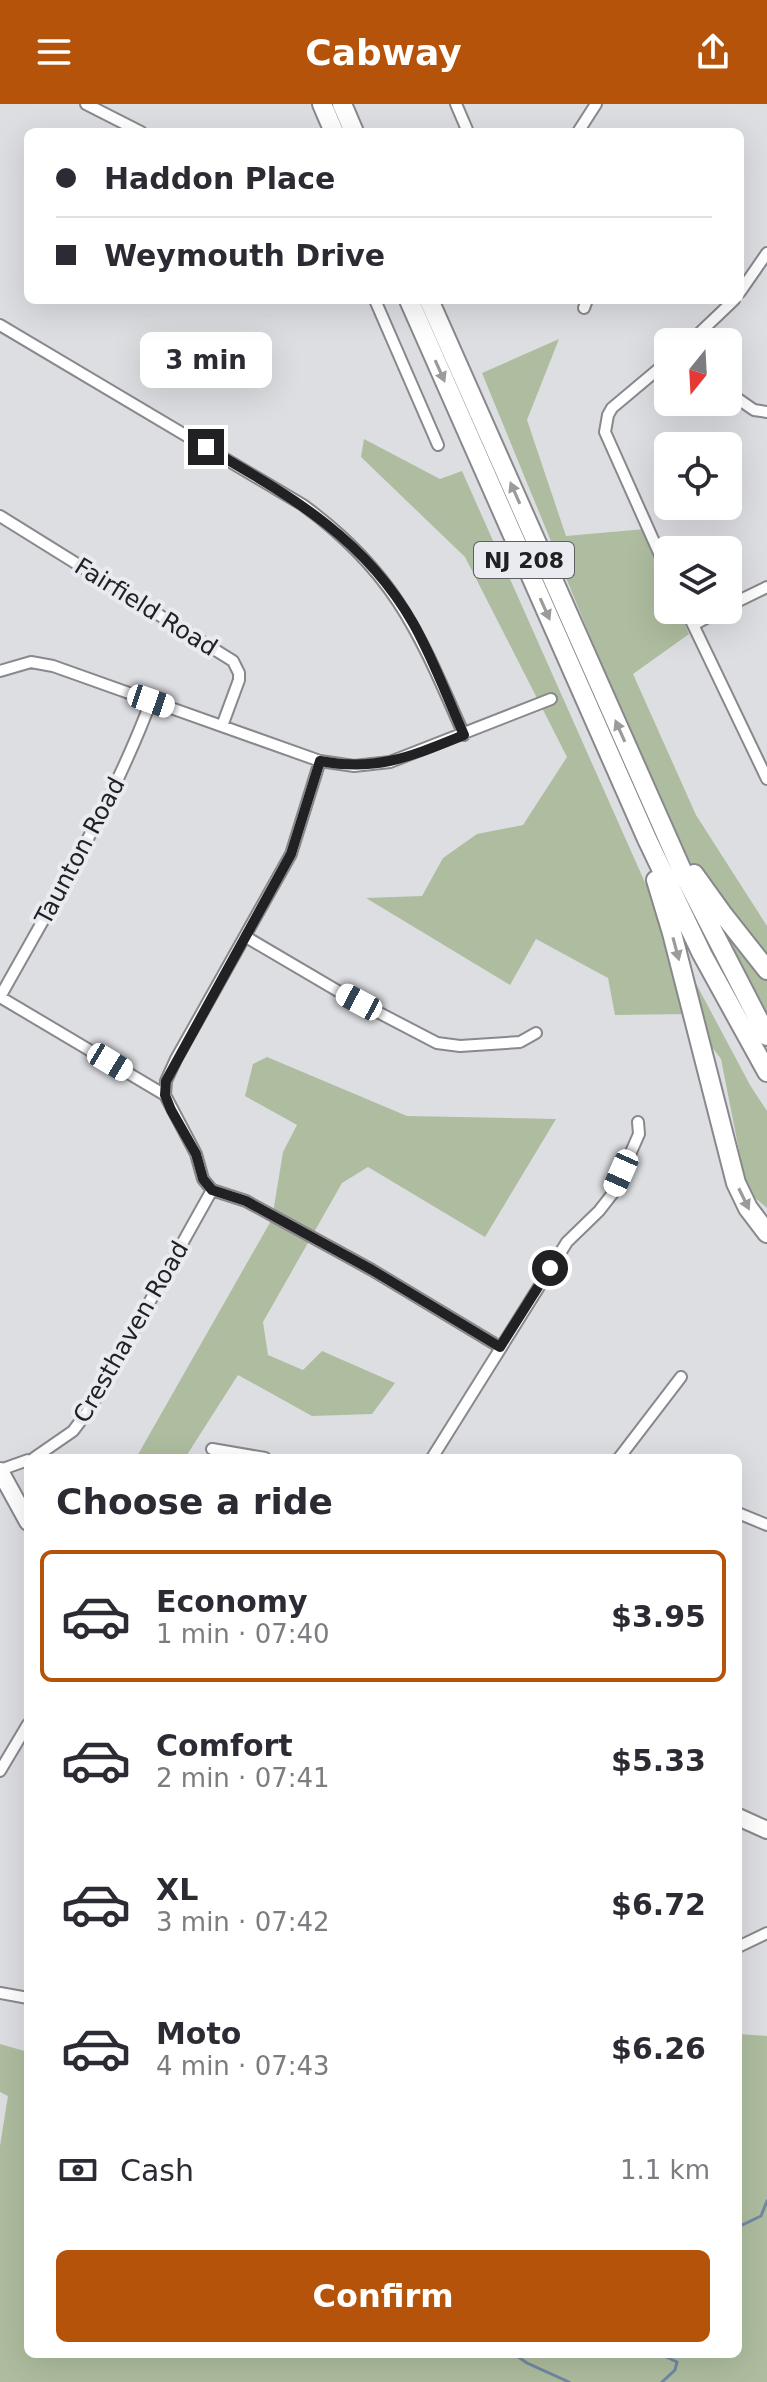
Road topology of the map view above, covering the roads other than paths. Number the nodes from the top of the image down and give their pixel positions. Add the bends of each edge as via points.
1 (86, 104) edge
2 (322, 104) edge
3 (342, 104) edge
4 (456, 104) edge
5 (596, 104) edge
6 (133, 128) edge
7 (332, 128) edge
8 (352, 128) edge
9 (466, 128) edge
10 (581, 128) edge
11 (767, 253) edge
12 (744, 286) edge
13 (377, 304) edge
14 (411, 304) edge
15 (431, 304) edge
16 (730, 304) edge
17 (0, 325) edge
18 (705, 328) edge
19 (654, 373) edge
20 (742, 402) edge
21 (767, 412) edge
22 (438, 445) dead end
23 (0, 516) edge
24 (654, 542) edge
25 (767, 587) edge
26 (742, 599) edge
27 (693, 625) edge
28 (0, 671) edge
29 (551, 699) dead end
30 (151, 701) junction
31 (222, 726) junction
32 (464, 735) junction
33 (320, 761) junction
34 (767, 779) edge
35 (652, 802) junction
36 (639, 820) junction
37 (246, 937) junction
38 (767, 970) edge
39 (0, 997) edge
40 (536, 1033) dead end
41 (767, 1036) edge
42 (767, 1072) edge
43 (165, 1095) junction
44 (638, 1122) dead end
45 (212, 1190) junction
46 (767, 1233) edge
47 (500, 1347) junction
48 (681, 1377) dead end
49 (212, 1449) dead end
50 (40, 1454) edge
51 (241, 1454) edge
52 (434, 1454) edge
53 (622, 1454) edge
54 (24, 1462) edge
55 (0, 1471) edge
56 (24, 1515) edge
57 (742, 1515) edge
58 (767, 1525) edge
59 (24, 1731) edge
60 (0, 1771) edge
61 (742, 1819) edge
62 (767, 1830) edge
63 (767, 1933) edge
64 (742, 1945) edge
65 (0, 1993) edge
66 (24, 1997) edge

1 - 6 street
2 - 7 highway
3 - 8 highway
4 - 9 street
5 - 10 street
11 - 12 street
13 - 22 street
14 -> 36 highway, NJ 208
35 -> 15 highway, NJ 208
16 - 18 street
17 - 32 street via 293,499 346,538 413,623
19 - 24 street via 612,408 605,432
20 - 21 street
23 - 31 street, Fairfield Road via 233,661 239,680
25 - 26 street
27 - 34 street
28 - 30 street via 20,663 42,663
29 - 32 street
30 - 31 street
30 - 39 street, Taunton Road via 101,817
31 - 33 street
32 - 33 street via 390,762 354,766
33 - 37 street via 295,844
35 - 38 highway via 710,898
35 - 41 highway, NJ 208 via 704,917
36 - 42 highway, NJ 208 via 702,954
36 -> 46 highway via 736,1183
37 - 40 street via 437,1043 520,1042
37 - 43 street via 176,1059
39 - 43 street
43 - 45 street
44 - 47 street via 639,1134 613,1193 567,1242
45 - 47 street via 246,1201
45 - 50 street, Cresthaven Road via 91,1407 73,1431
47 - 52 street
48 - 53 street
49 - 51 street
54 - 55 street
55 - 56 main road
57 - 58 street
59 - 60 street
61 - 62 main road
63 - 64 street
65 - 66 street

